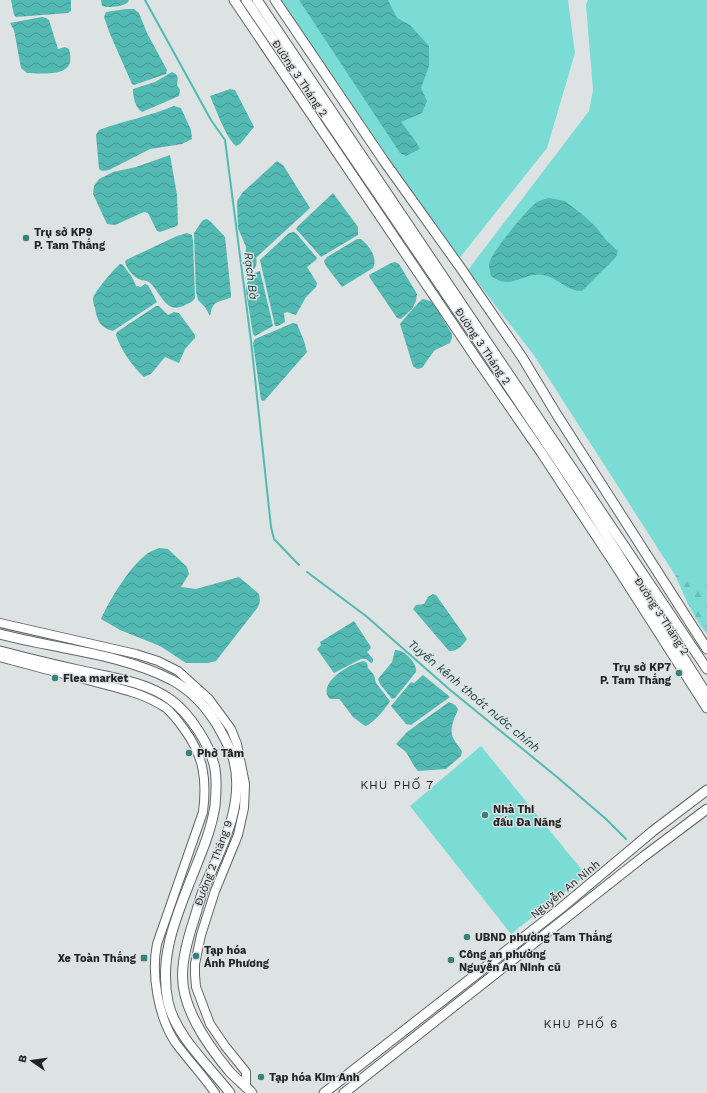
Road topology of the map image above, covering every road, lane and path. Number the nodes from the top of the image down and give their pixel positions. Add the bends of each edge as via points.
1 (234, 0) edge
2 (246, 0) edge
3 (257, 0) edge
4 (275, 0) edge
5 (0, 623) edge
6 (0, 634) edge
7 (48, 645) junction
8 (707, 650) edge
9 (0, 651) edge
10 (0, 657) edge
11 (44, 662) junction
12 (707, 669) edge
13 (707, 696) edge
14 (707, 708) edge
15 (707, 790) edge
16 (707, 809) edge
17 (560, 909) junction
18 (568, 918) junction
19 (246, 1091) edge
20 (216, 1093) edge
21 (230, 1093) edge
22 (324, 1093) edge
23 (344, 1093) edge

1 - 14 main road, Đường 3 Tháng 2 via 541,452
2 - 13 main road, Đường 3 Tháng 2 via 590,508
3 - 12 main road, Đường 3 Tháng 2
4 - 8 main road, Đường 3 Tháng 2 via 384,162 522,357 560,421
5 - 19 main road, Đường 2 Tháng 9 via 158,661 178,671 209,699 231,729 237,744 245,784 244,808 238,835 215,891 201,935 195,975 196,987 210,1024 246,1072
6 - 7 main road, Đường 2 Tháng 9
7 - 11 main road
7 - 19 main road, Đường 2 Tháng 9 via 148,669 174,681 195,697 209,713 227,743 234,762 236,799 227,834 204,890 185,949 183,981 185,996 199,1028
9 - 11 main road, Đường 2 Tháng 9
10 - 20 main road via 140,696 166,709 182,725 197,749 205,776 203,812 158,944 155,977 162,1014 174,1041
11 - 21 main road, Đường 2 Tháng 9 via 133,683 171,700 197,729 210,754 215,769 216,790 210,829 173,929 165,971 168,1002 174,1019 206,1065
15 - 17 main road, Nguyễn An Ninh via 653,831
16 - 18 main road
17 - 18 main road
17 - 22 main road, Nguyễn An Ninh
18 - 23 main road

